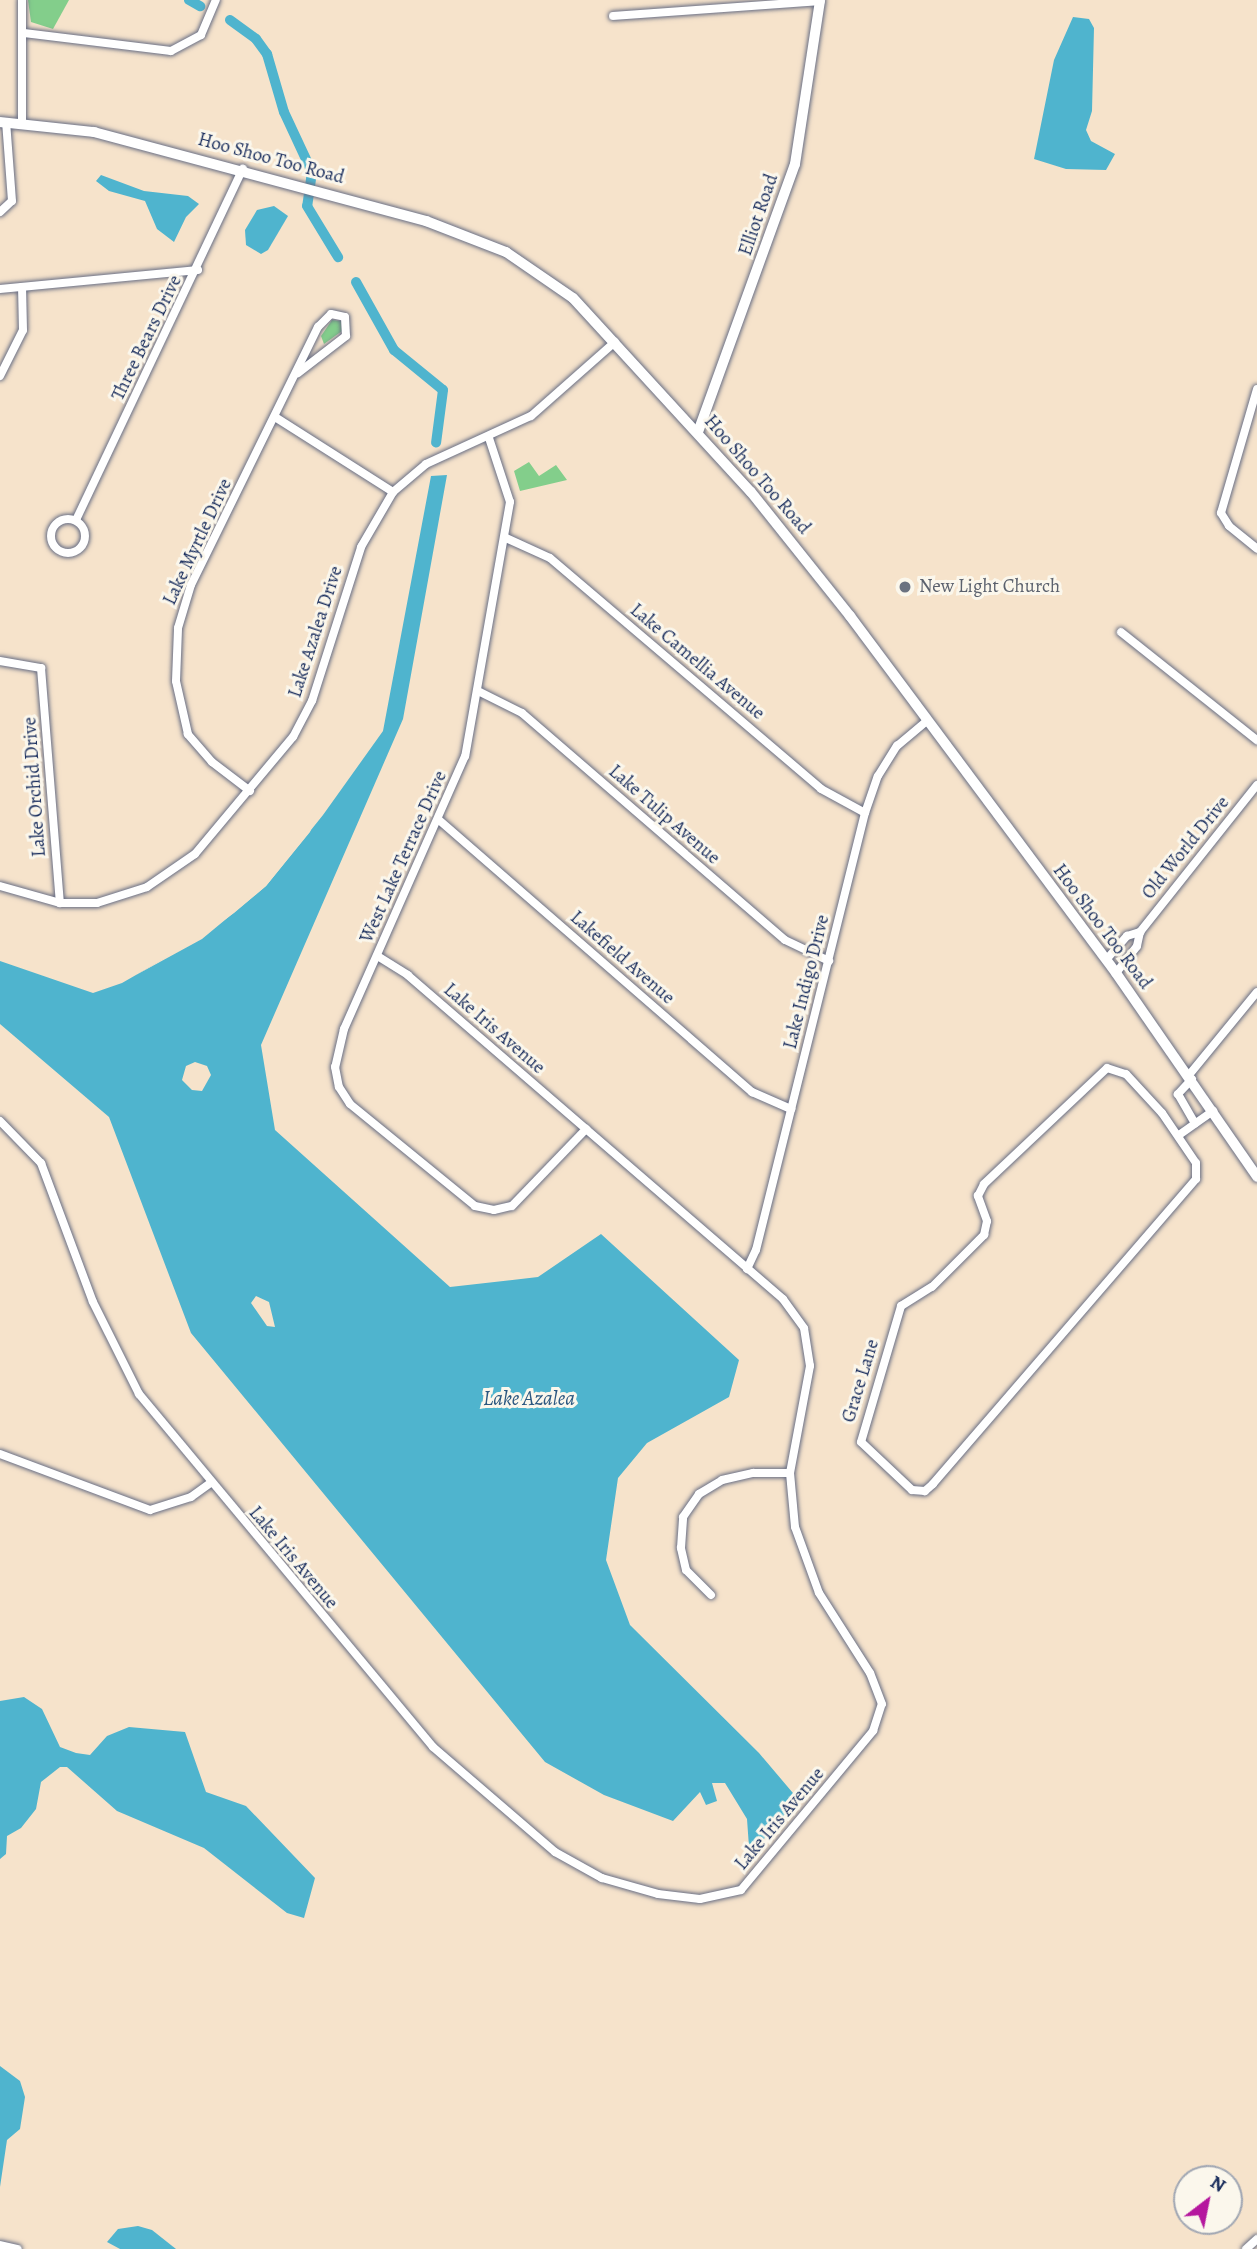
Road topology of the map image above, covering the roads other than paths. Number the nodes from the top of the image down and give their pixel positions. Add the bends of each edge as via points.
1 (22, 0) edge
2 (820, 0) edge
3 (216, 2) edge
4 (613, 16) dead end
5 (24, 33) junction
6 (3, 122) edge
7 (22, 122) junction
8 (243, 169) junction
9 (0, 212) edge
10 (198, 270) junction
11 (22, 287) junction
12 (0, 289) edge
13 (615, 342) junction
14 (298, 373) junction
15 (0, 376) edge
16 (1257, 389) edge
17 (275, 417) junction
18 (698, 432) junction
19 (489, 438) junction
20 (393, 492) junction
21 (76, 520) junction
22 (506, 538) junction
23 (1257, 549) edge
24 (1121, 632) dead end
25 (0, 661) edge
26 (480, 692) junction
27 (928, 720) junction
28 (1257, 740) edge
29 (1257, 785) edge
30 (250, 791) junction
31 (865, 813) junction
32 (439, 820) junction
33 (0, 886) edge
34 (60, 903) junction
35 (1140, 932) junction
36 (377, 956) junction
37 (1106, 960) junction
38 (829, 961) junction
39 (1116, 973) junction
40 (1257, 992) edge
41 (1190, 1077) junction
42 (791, 1109) junction
43 (1213, 1111) junction
44 (0, 1121) edge
45 (1195, 1124) junction
46 (586, 1129) junction
47 (1179, 1135) junction
48 (1257, 1177) edge
49 (747, 1269) junction
50 (0, 1454) edge
51 (790, 1473) junction
52 (210, 1483) junction
53 (711, 1595) dead end
54 (1257, 2239) edge
55 (0, 2245) edge
56 (18, 2249) edge
57 (1246, 2249) edge

1 - 5 street
2 - 4 street
2 - 18 street, Elliot Road via 795,164
3 - 5 street via 201,35 171,51
5 - 7 street
6 - 7 street, Hoo Shoo Too Road
6 - 9 street via 12,201
7 - 8 street, Hoo Shoo Too Road via 94,132
8 - 10 street, Three Bears Drive
8 - 13 street, Hoo Shoo Too Road via 459,232 506,252 573,299
10 - 11 street
10 - 21 street, Three Bears Drive
11 - 12 street
11 - 15 street via 23,330
13 - 18 street, Hoo Shoo Too Road
13 - 19 street, Lake Azalea Drive via 555,398
14 - 14 street, Lake Myrtle Drive via 322,321 331,314 345,317 349,328 343,340
14 - 17 street, Lake Myrtle Drive
16 - 23 street via 1222,516
17 - 20 street
17 - 30 street, Lake Myrtle Drive via 191,585 178,628 176,657 179,704 188,735 209,760
18 - 27 street, Hoo Shoo Too Road via 774,518
19 - 20 street, Lake Azalea Drive via 426,464
19 - 22 street, West Lake Terrace Drive via 507,483
20 - 30 street, Lake Azalea Drive via 361,547 312,701 293,737
21 - 21 street, Three Bears Drive via 62,519 52,528 52,541 61,551 74,552 84,543 85,530
22 - 26 street, West Lake Terrace Drive
22 - 31 street, Lake Camellia Avenue via 550,558 821,789
24 - 28 street
25 - 34 street, Lake Orchid Drive via 41,668
26 - 32 street, West Lake Terrace Drive via 465,756
26 - 38 street, Lake Tulip Avenue via 522,713 785,940
27 - 31 street, Lake Indigo Drive via 897,746 878,776
27 - 37 street, Hoo Shoo Too Road
29 - 35 street, Old World Drive
30 - 34 street, Lake Azalea Drive via 209,841 174,872 118,898
31 - 38 street, Lake Indigo Drive
32 - 36 street, West Lake Terrace Drive
32 - 42 street, Lakefield Avenue via 752,1092
33 - 34 street, Lake Azalea Drive
35 - 37 street, Old World Drive via 1127,936
35 - 39 street, Old World Drive via 1138,946
36 - 46 street, Lake Iris Avenue via 408,975
36 - 46 street, West Lake Terrace Drive via 336,1053 339,1087 350,1104 458,1196 494,1210 512,1206
37 - 39 street, Hoo Shoo Too Road
38 - 42 street, Lake Indigo Drive
39 - 41 street, Hoo Shoo Too Road
40 - 41 street
41 - 43 street, Hoo Shoo Too Road
41 - 45 street via 1178,1094
42 - 49 street, Lake Indigo Drive via 756,1250
43 - 45 street
43 - 48 street, Hoo Shoo Too Road
44 - 52 street, Lake Iris Avenue via 41,1163 93,1302 139,1394
45 - 47 street
46 - 49 street, Lake Iris Avenue
47 - 47 street, Grace Lane via 1196,1163 1196,1179 933,1484 921,1492 908,1487 862,1447 862,1432 901,1306 932,1287 984,1235 987,1221 978,1196 982,1186 1107,1068 1126,1074
49 - 51 street, Lake Iris Avenue via 783,1300 808,1343 810,1366
50 - 52 street via 150,1510 191,1497
51 - 52 street, Lake Iris Avenue via 794,1527 802,1557 870,1672 882,1704 873,1731 741,1890 700,1899 658,1894 602,1878 555,1852 511,1816 432,1747
51 - 53 street via 753,1473 722,1480 699,1494 684,1517 681,1548 686,1570
54 - 57 street
55 - 56 street

